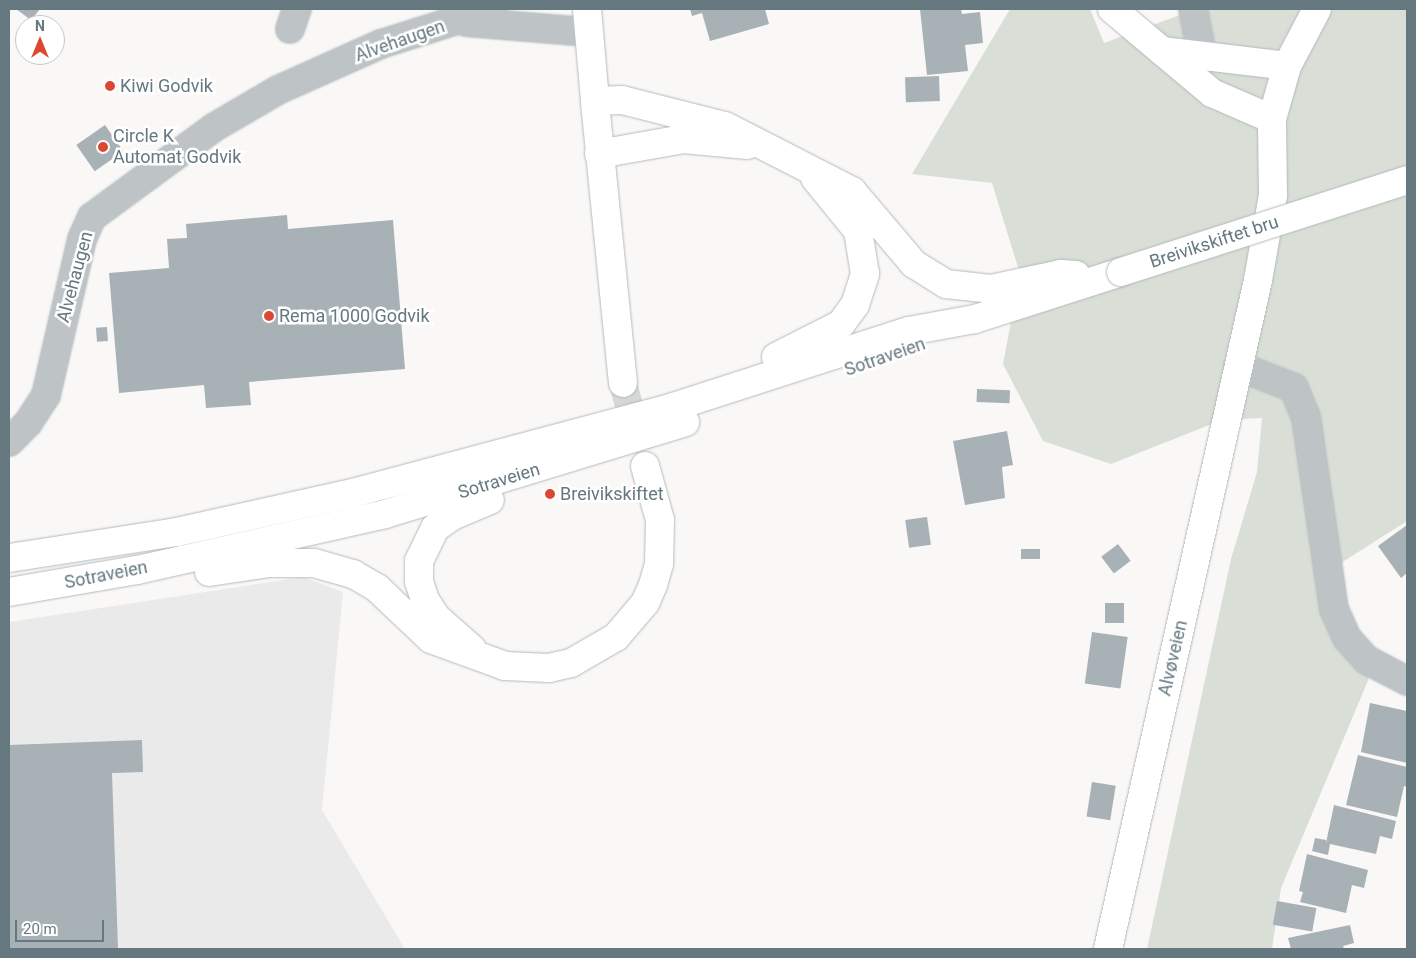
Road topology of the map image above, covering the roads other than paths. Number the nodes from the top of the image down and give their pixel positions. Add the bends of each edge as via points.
1 (492, 9) edge
2 (1112, 9) edge
3 (1193, 9) edge
4 (1317, 9) edge
5 (588, 20) edge
6 (459, 22) junction
7 (1198, 66) junction
8 (1287, 66) junction
9 (595, 102) junction
10 (1272, 119) junction
11 (762, 146) junction
12 (599, 154) junction
13 (807, 169) junction
14 (1407, 180) edge
15 (1018, 294) junction
16 (975, 319) junction
17 (1238, 366) junction
18 (623, 383) tunnel mouth
19 (625, 420) junction
20 (9, 442) edge
21 (594, 451) junction
22 (645, 466) tunnel mouth
23 (9, 558) edge
24 (136, 570) junction
25 (9, 592) edge
26 (484, 660) junction
27 (1407, 681) edge
28 (1108, 949) edge

1 - 6 street, Alvehaugen
2 - 7 main road via 1162,51
3 - 7 street
4 - 8 main road, Alvøveien
5 - 6 street, Alvehaugen
5 - 9 main road
6 - 20 street, Alvehaugen via 381,44 278,90 213,128 92,217 82,239 46,395 28,423
7 - 8 main road
7 - 10 main road via 1212,93
8 - 10 main road, Alvøveien
9 - 11 main road via 622,100 687,115 725,126
9 - 12 main road
10 - 17 main road, Alvøveien via 1273,195
11 - 12 main road via 683,139
11 - 13 main road
12 - 18 main road
13 - 15 main road via 852,191 898,248 929,275 967,289
13 - 19 main road via 851,219 863,246 865,274 855,305 841,324 809,343 670,393
14 - 15 main road, Breivikskiftet bru, bridge via 1121,272
15 - 16 main road, Sotraveien
16 - 19 main road, Sotraveien via 910,331
16 - 21 main road, Sotraveien via 919,348
17 - 27 street via 1294,388 1306,417 1334,609 1347,638 1367,660
17 - 28 main road, Alvøveien
19 - 23 main road, Sotraveien via 266,513 100,546
21 - 24 main road, Sotraveien via 385,514
21 - 26 main road via 559,479 452,516 435,528 426,542 419,561 419,581 425,600 436,617
22 - 26 main road via 660,520 661,542 653,585 634,619 616,637 571,663 528,669
24 - 25 main road, Sotraveien
24 - 26 main road via 170,579 268,563 314,563 353,574 395,602 431,639

